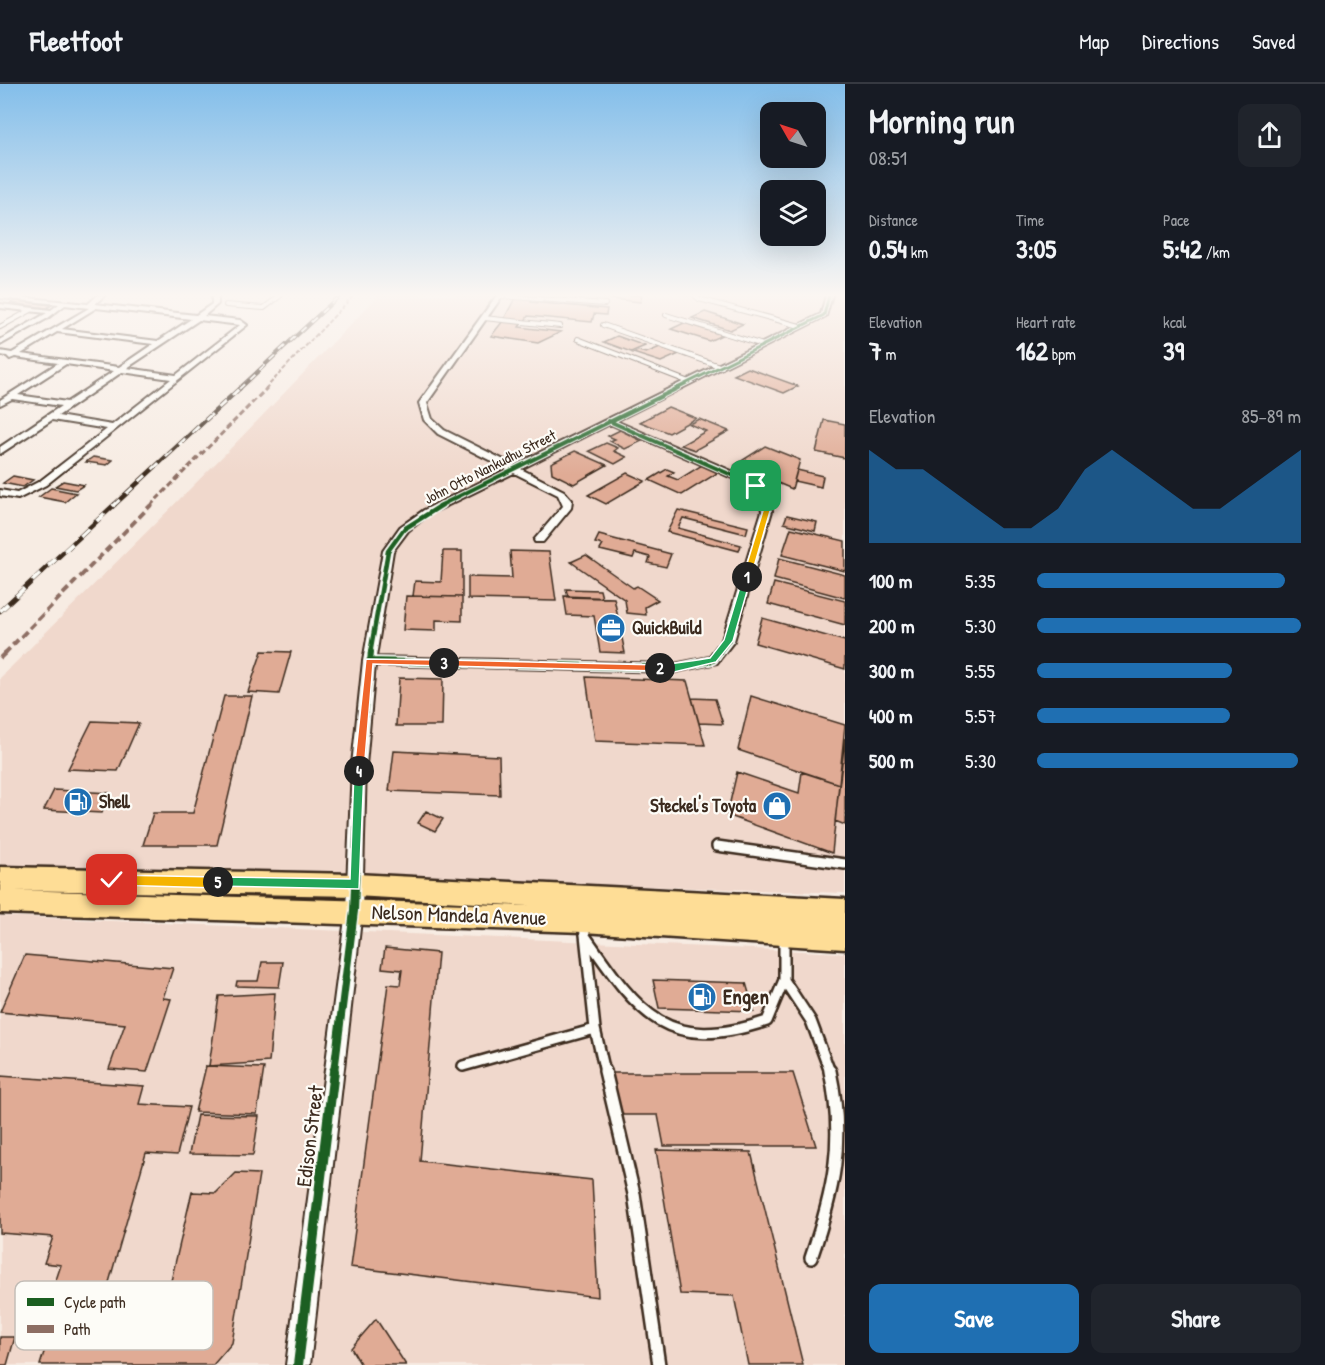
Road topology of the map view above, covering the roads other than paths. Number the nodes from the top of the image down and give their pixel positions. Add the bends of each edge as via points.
1 (12, 355) joint
2 (141, 355) edge
3 (204, 355) edge
4 (458, 355) edge
5 (618, 355) edge
6 (687, 355) edge
7 (745, 355) edge
8 (65, 362) junction
9 (0, 363) edge
10 (722, 367) junction
11 (120, 369) junction
12 (175, 377) junction
13 (688, 382) junction
14 (10, 396) junction
15 (0, 403) edge
16 (69, 405) junction
17 (51, 417) junction
18 (609, 421) junction
19 (112, 427) junction
20 (0, 452) edge
21 (514, 468) junction
22 (0, 493) edge
23 (539, 540) dead end
24 (369, 661) junction
25 (717, 846) dead end
26 (845, 864) edge
27 (0, 878) edge
28 (355, 885) junction
29 (0, 901) edge
30 (354, 911) junction
31 (845, 911) edge
32 (584, 928) junction
33 (784, 932) junction
34 (845, 936) edge
35 (784, 980) junction
36 (595, 1029) junction
37 (463, 1066) dead end
38 (811, 1258) dead end
39 (298, 1365) edge
40 (659, 1365) edge

1 - 8 street
1 - 9 street
2 - 11 street
3 - 12 street
4 - 21 street via 423,403 428,420 441,432
5 - 13 lane
6 - 10 lane
7 - 10 street, John Otto Nankudhu Street
8 - 11 street
8 - 14 street
10 - 13 street, John Otto Nankudhu Street
11 - 12 street
11 - 16 street
12 - 19 street
13 - 18 street, John Otto Nankudhu Street
14 - 15 street
14 - 16 street
16 - 17 street
17 - 19 street
17 - 20 street
18 - 21 street, John Otto Nankudhu Street
18 - 24 street via 756,486 766,498 766,511 728,641 713,660 674,668
19 - 22 street via 27,494
21 - 23 street via 567,500 568,506
21 - 24 street, John Otto Nankudhu Street via 427,512 395,540 388,551
24 - 28 street, John Otto Nankudhu Street
25 - 26 lane
27 - 28 main road, Nelson Mandela Avenue
28 - 30 street, John Otto Nankudhu Street
28 - 31 main road, Nelson Mandela Avenue
29 - 30 main road, Nelson Mandela Avenue
30 - 32 main road, Nelson Mandela Avenue
30 - 39 street, Edison Street
32 - 33 main road, Nelson Mandela Avenue
32 - 35 lane via 634,1003 657,1023 700,1035 750,1029 767,1021
32 - 36 lane
33 - 34 main road, Nelson Mandela Avenue
33 - 35 lane
35 - 38 lane via 804,1005 821,1037 839,1114 838,1164
36 - 37 lane
36 - 40 lane via 634,1194

